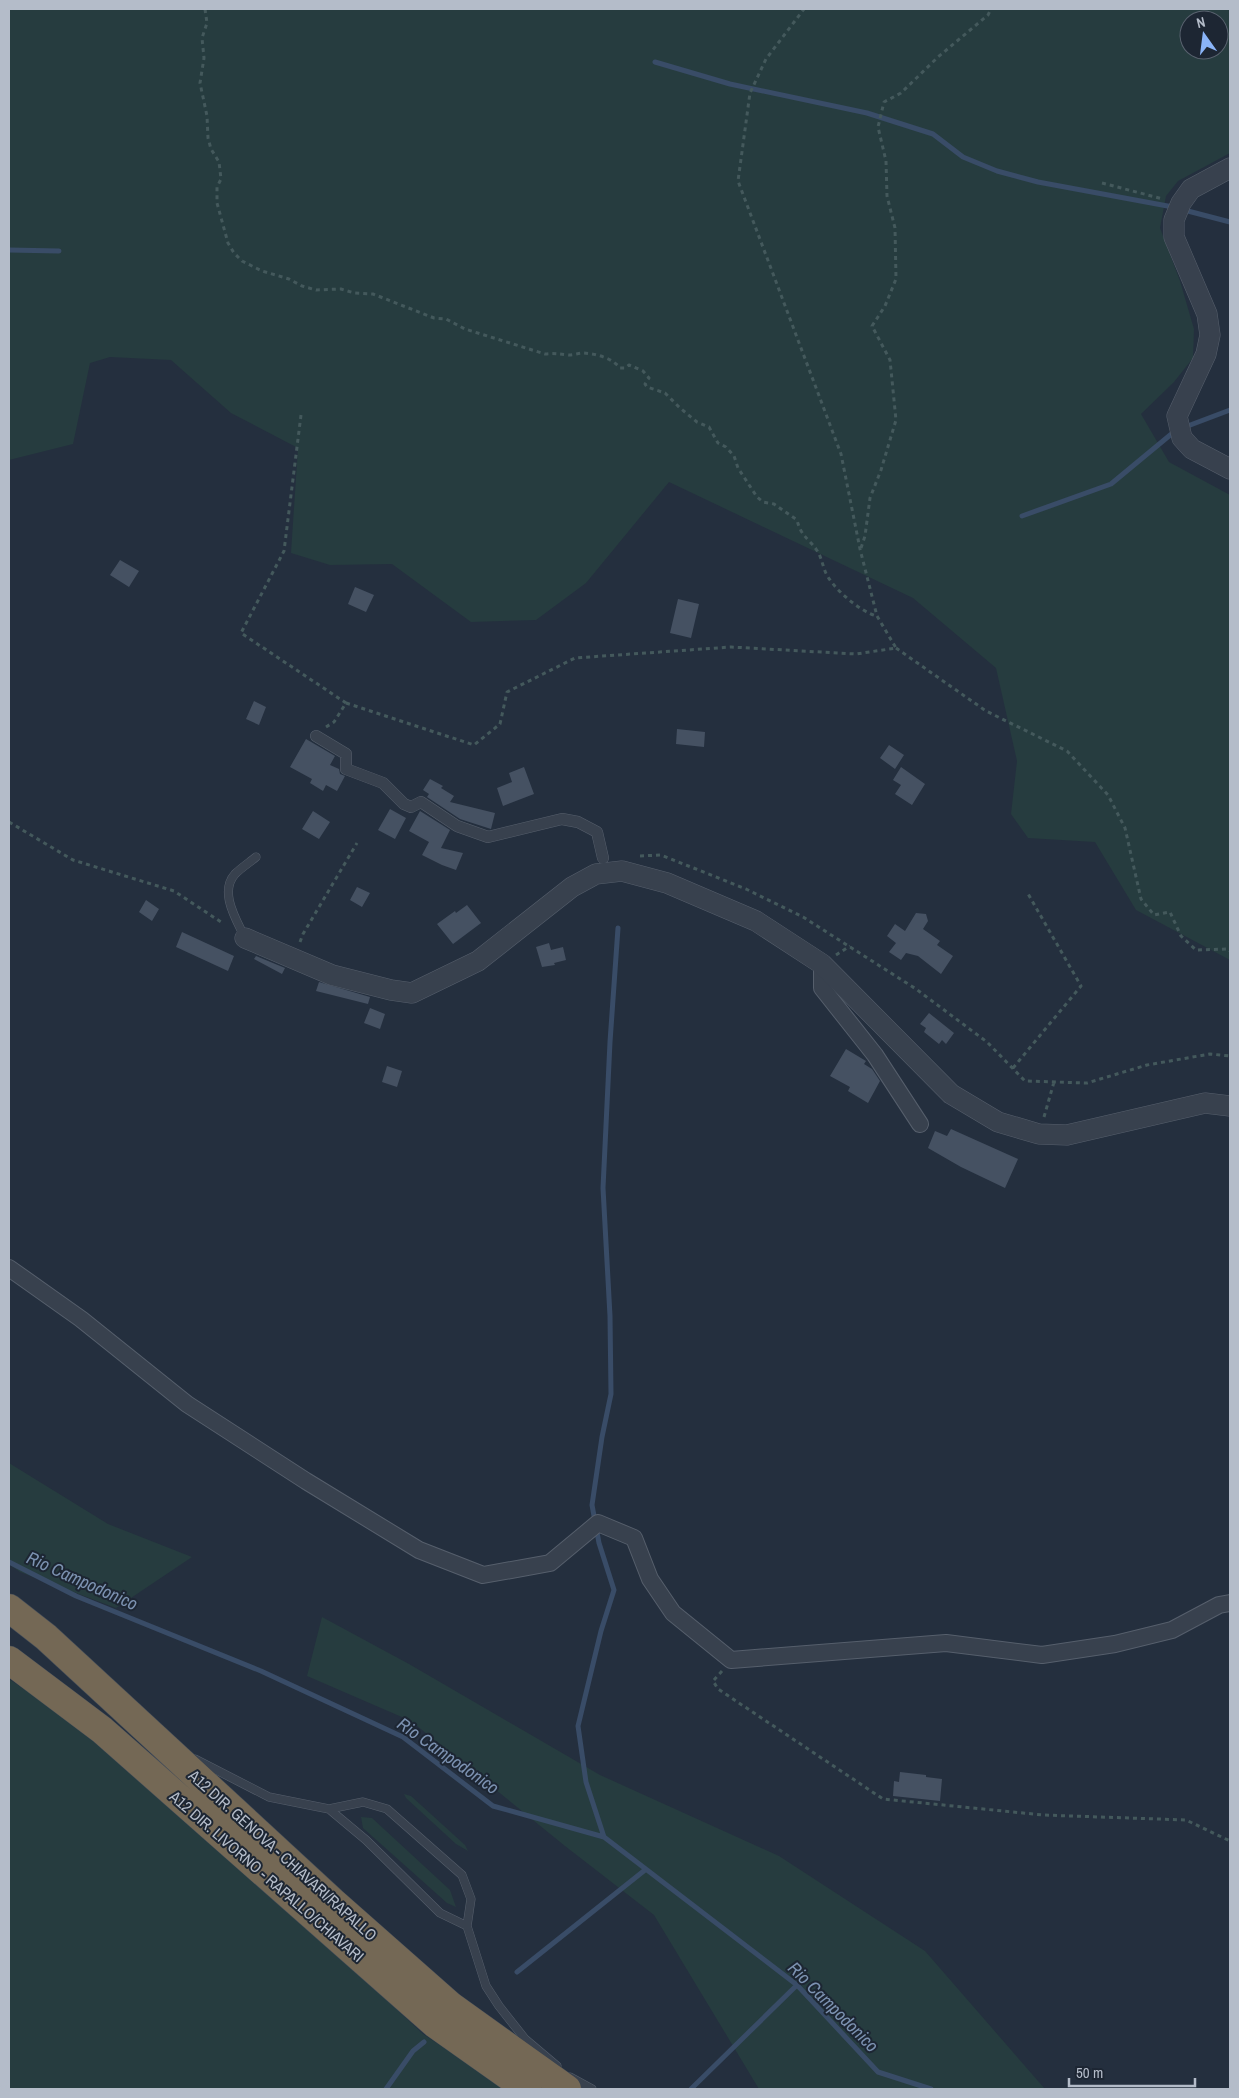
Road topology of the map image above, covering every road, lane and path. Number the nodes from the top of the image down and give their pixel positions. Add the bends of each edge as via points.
1 (205, 9) edge
2 (804, 9) edge
3 (991, 9) edge
4 (1230, 168) edge
5 (1102, 184) dead end
6 (1181, 203) junction
7 (301, 415) dead end
8 (1230, 470) edge
9 (860, 549) junction
10 (877, 616) junction
11 (896, 648) junction
12 (346, 703) junction
13 (316, 736) joint
14 (9, 822) edge
15 (357, 843) dead end
16 (256, 857) dead end
17 (603, 858) dead end
18 (1027, 892) dead end
19 (245, 938) junction
20 (850, 946) dead end
21 (1230, 951) edge
22 (294, 959) junction
23 (822, 964) junction
24 (1230, 1056) edge
25 (1013, 1068) junction
26 (1054, 1082) junction
27 (1230, 1106) edge
28 (920, 1124) dead end
29 (1039, 1134) junction
30 (9, 1268) edge
31 (1230, 1603) edge
32 (9, 1608) edge
33 (46, 1637) junction
34 (80, 1657) dead end
35 (9, 1660) edge
36 (731, 1660) junction
37 (188, 1753) dead end
38 (329, 1809) junction
39 (1230, 1841) edge
40 (467, 1926) junction
41 (527, 2089) edge
42 (567, 2089) edge
43 (592, 2089) edge

1 - 10 path via 207,23 202,38 204,58 200,83 208,138 219,162 221,179 216,187 217,203 228,242 242,261 316,290 341,289 373,294 434,318 446,319 465,329 545,354 583,353 616,362 620,368 634,366 649,378 645,384 647,387 665,393 697,422 709,427 718,443 734,456 757,497 797,520 800,531 815,549 825,572 837,588 868,614
2 - 9 path via 766,59 750,92 738,181 841,454
3 - 9 path via 988,16 900,93 884,102 882,110 878,127 886,161 887,196 894,228 896,279 872,326 890,360 896,420 870,498
4 - 6 street via 1191,189
5 - 6 path
6 - 8 street via 1174,220 1174,237 1207,314 1210,336 1206,354 1177,416 1182,438 1192,448
7 - 12 path via 284,551 241,633
9 - 10 path
10 - 11 path
11 - 12 path via 856,654 730,647 575,658 507,692 500,724 474,745
11 - 21 path via 986,711 1067,751 1108,795 1125,828 1141,899 1154,915 1170,912 1181,936 1196,950
12 - 13 path via 334,722
13 - 17 street via 346,754 346,769 383,783 404,804 411,806 421,802 456,826 488,837 562,819 578,822 597,832
14 - 19 path via 73,860 174,891
15 - 22 path via 303,934
16 - 19 lane via 235,874 230,883 230,905
18 - 25 path via 1081,986
19 - 22 street
20 - 25 path via 916,988 987,1042
22 - 23 street via 332,975 412,993 478,961 572,887 596,874 622,871 667,883 756,920
23 - 28 street via 822,988 876,1055
23 - 29 street via 951,1094 998,1122
24 - 26 path via 1210,1054 1147,1065 1087,1083
25 - 26 path via 1025,1081
26 - 29 path
27 - 29 street via 1205,1104 1067,1135
30 - 36 street via 81,1319 187,1404 419,1550 483,1575 550,1563 598,1523 634,1538 650,1579 672,1613
31 - 36 street via 1219,1605 1172,1630 1115,1644 1042,1655 946,1643
32 - 33 highway, A12 DIR. GENOVA - CHIAVARI/RAPALLO
33 - 34 lane
33 - 42 highway, A12 DIR. GENOVA - CHIAVARI/RAPALLO via 332,1901 451,2006
35 - 41 highway, A12 DIR. LIVORNO - RAPALLO/CHIAVARI via 102,1730 435,2024
36 - 39 path via 713,1681 718,1689 883,1800 1043,1815 1186,1820
37 - 38 lane via 269,1797
38 - 40 lane via 440,1912
38 - 40 lane via 363,1802 387,1809 462,1875 471,1899
40 - 43 lane via 486,1986 499,2006 525,2039 570,2077

